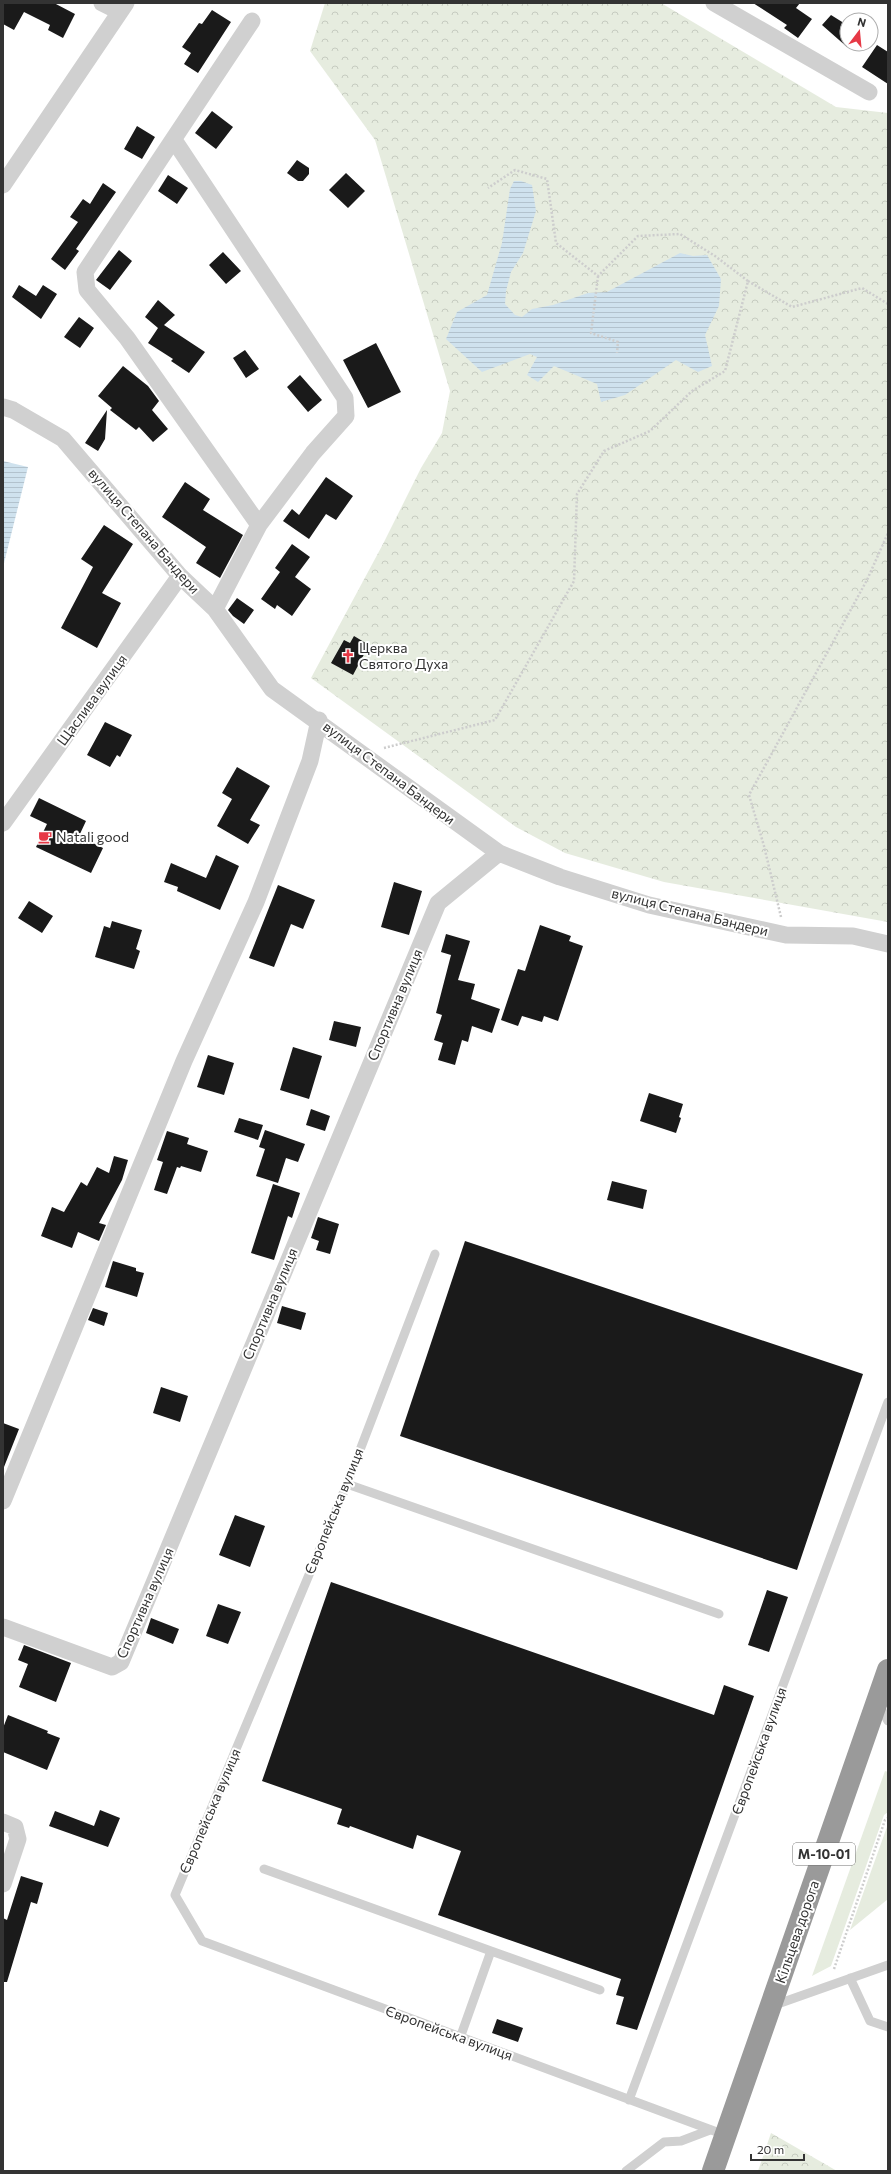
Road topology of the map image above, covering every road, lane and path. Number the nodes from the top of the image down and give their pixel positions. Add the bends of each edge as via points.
1 (102, 3) edge
2 (714, 3) edge
3 (123, 8) edge
4 (252, 21) dead end
5 (869, 92) dead end
6 (174, 140) junction
7 (3, 185) edge
8 (488, 188) dead end
9 (598, 276) junction
10 (748, 281) junction
11 (888, 304) edge
12 (617, 353) dead end
13 (3, 407) edge
14 (259, 525) junction
15 (888, 533) edge
16 (180, 576) junction
17 (215, 609) junction
18 (318, 720) junction
19 (362, 754) junction
20 (3, 824) edge
21 (499, 853) junction
22 (786, 935) junction
23 (888, 944) edge
24 (435, 1254) dead end
25 (888, 1402) edge
26 (347, 1484) junction
27 (3, 1501) edge
28 (719, 1614) dead end
29 (3, 1627) edge
30 (888, 1670) edge
31 (877, 1702) junction
32 (888, 1721) edge
33 (888, 1818) edge
34 (3, 1822) edge
35 (264, 1869) dead end
36 (3, 1884) edge
37 (491, 1951) junction
38 (888, 1965) edge
39 (833, 1972) dead end
40 (850, 1978) junction
41 (600, 1990) dead end
42 (772, 2006) junction
43 (888, 2027) edge
44 (460, 2038) junction
45 (629, 2100) junction
46 (718, 2132) junction
47 (626, 2171) edge
48 (713, 2171) edge

1 - 3 street
2 - 5 street
3 - 7 street
4 - 6 street
6 - 14 street via 345,398 346,416 313,453
6 - 14 street via 85,272 87,290 127,338
8 - 9 path via 515,170 547,179 556,243
9 - 10 path via 638,236 680,234
9 - 12 path via 591,333 618,342
10 - 11 path via 792,307 862,288
10 - 19 path via 725,371 692,391 650,431 604,451 577,494 574,581 495,720
13 - 16 street, вулиця Степана Бандери via 13,410 63,439
14 - 17 street
15 - 22 path via 867,580 749,795
16 - 17 street, вулиця Степана Бандери
16 - 20 street, Щаслива вулиця
17 - 18 street, вулиця Степана Бандери via 272,688
18 - 19 street, вулиця Степана Бандери
18 - 27 street via 310,761 256,902 184,1061
19 - 21 street, вулиця Степана Бандери
21 - 22 street, вулиця Степана Бандери via 560,877 649,904
21 - 29 street, Спортивна вулиця via 438,903 121,1662 112,1667
22 - 23 street, вулиця Степана Бандери via 853,936
24 - 26 lane, Європейська вулиця
25 - 45 lane, Європейська вулиця
26 - 28 lane
26 - 44 lane, Європейська вулиця via 175,1895 202,1942
30 - 31 highway, Кільцева дорога / М-10-01
31 - 32 lane
31 - 42 highway, Кільцева дорога / М-10-01
33 - 39 path via 885,1820
34 - 36 street via 15,1827 18,1839
35 - 37 lane
37 - 41 lane
37 - 44 lane
38 - 40 lane
40 - 42 lane
40 - 43 lane via 870,2021
42 - 46 highway, Кільцева дорога / М-10-01
44 - 45 lane, Європейська вулиця
45 - 46 lane, Європейська вулиця
46 - 47 lane via 681,2141 664,2142
46 - 48 highway, Кільцева дорога / М-10-01

